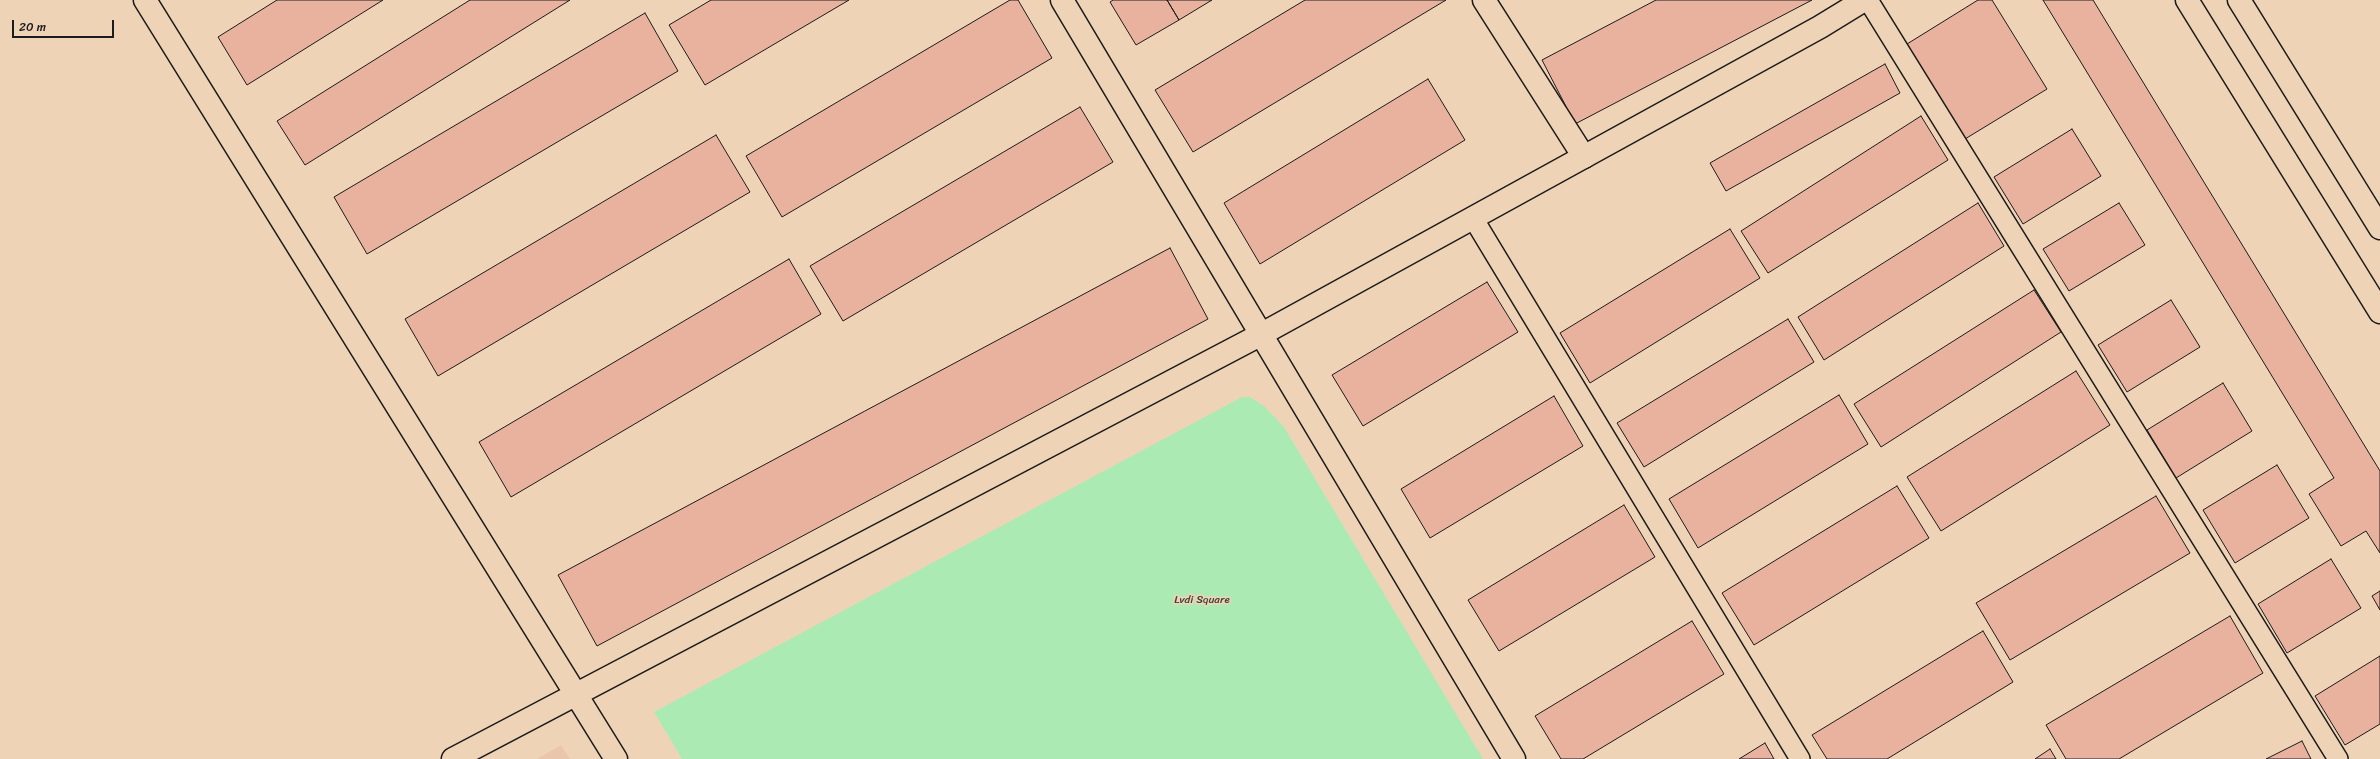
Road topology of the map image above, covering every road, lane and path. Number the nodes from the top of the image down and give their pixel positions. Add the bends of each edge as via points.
1 (145, 0) edge
2 (1062, 0) edge
3 (1484, 0) edge
4 (1864, 0) edge
5 (1868, 0) edge
6 (2187, 0) edge
7 (2239, 0) edge
8 (1584, 156) junction
9 (1474, 218) junction
10 (2380, 228) edge
11 (2380, 312) edge
12 (1260, 335) junction
13 (577, 695) junction
14 (453, 759) edge
15 (616, 759) edge
16 (1514, 759) edge
17 (1800, 759) edge
18 (2338, 759) edge

1 - 13 street
2 - 12 street
3 - 8 street
4 - 8 street via 1820,27
5 - 18 lane
6 - 11 street
7 - 10 street
8 - 9 street
9 - 12 street
9 - 17 lane
12 - 13 street
12 - 16 street
13 - 14 street
13 - 15 street

